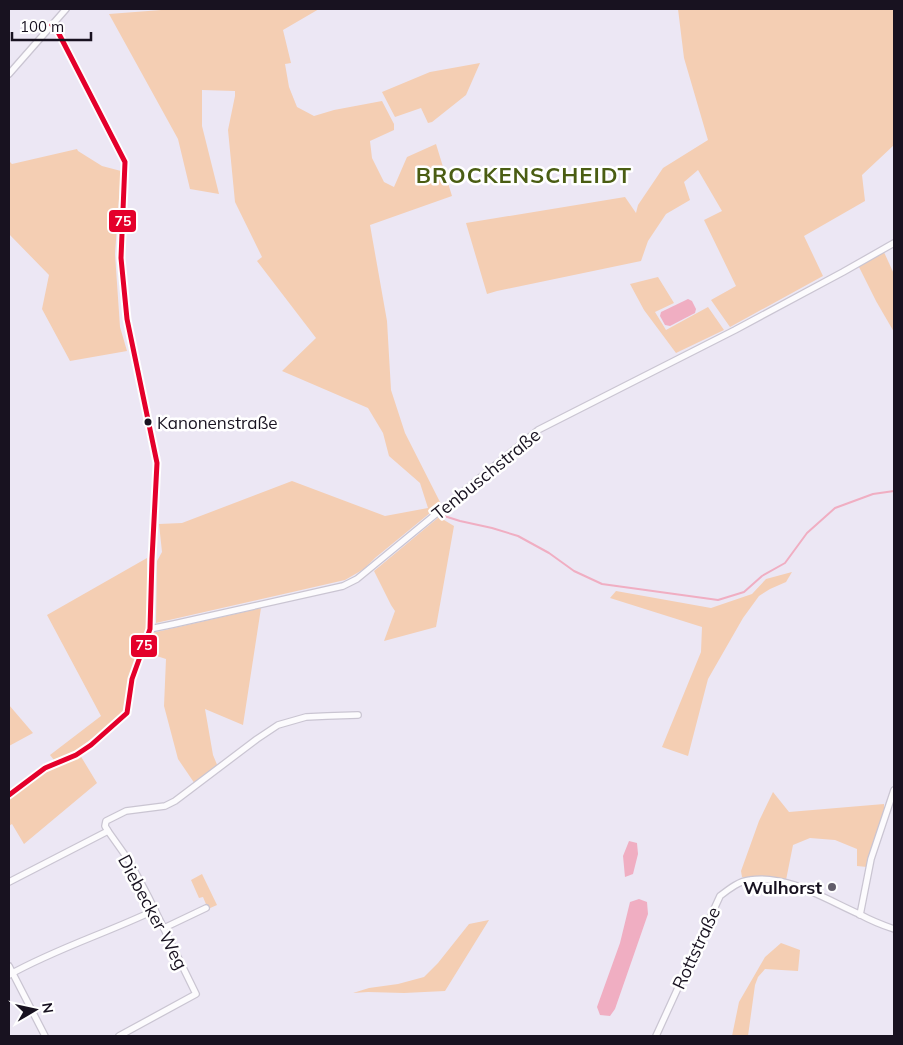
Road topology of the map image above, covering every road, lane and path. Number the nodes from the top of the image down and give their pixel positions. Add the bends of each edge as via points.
1 (66, 9) edge
2 (52, 25) junction
3 (9, 74) edge
4 (894, 243) edge
5 (150, 629) junction
6 (358, 715) dead end
7 (894, 790) edge
8 (9, 795) edge
9 (108, 831) junction
10 (9, 882) edge
11 (206, 908) dead end
12 (155, 910) junction
13 (860, 915) junction
14 (164, 928) junction
15 (894, 929) edge
16 (9, 966) edge
17 (10, 974) edge
18 (46, 1036) edge
19 (119, 1036) edge
20 (656, 1036) edge

1 - 2 street
2 - 3 street
2 - 5 street via 125,162 121,258 127,319 157,463
4 - 5 street, Tenbuschstraße via 735,330 538,430 357,579 342,586
5 - 8 street via 132,679 127,713 90,745 45,768
6 - 9 street via 306,718 278,725 174,801 165,806 126,811 106,822
7 - 13 street via 871,859
9 - 10 street
9 - 12 street, Diebecker Weg via 130,862
11 - 14 street
12 - 14 street, Diebecker Weg
12 - 17 street
13 - 15 street, Rottstraße
13 - 20 street, Rottstraße via 798,886 763,879 740,882 720,896
14 - 19 street, Diebecker Weg via 196,994
16 - 17 street
17 - 18 street

